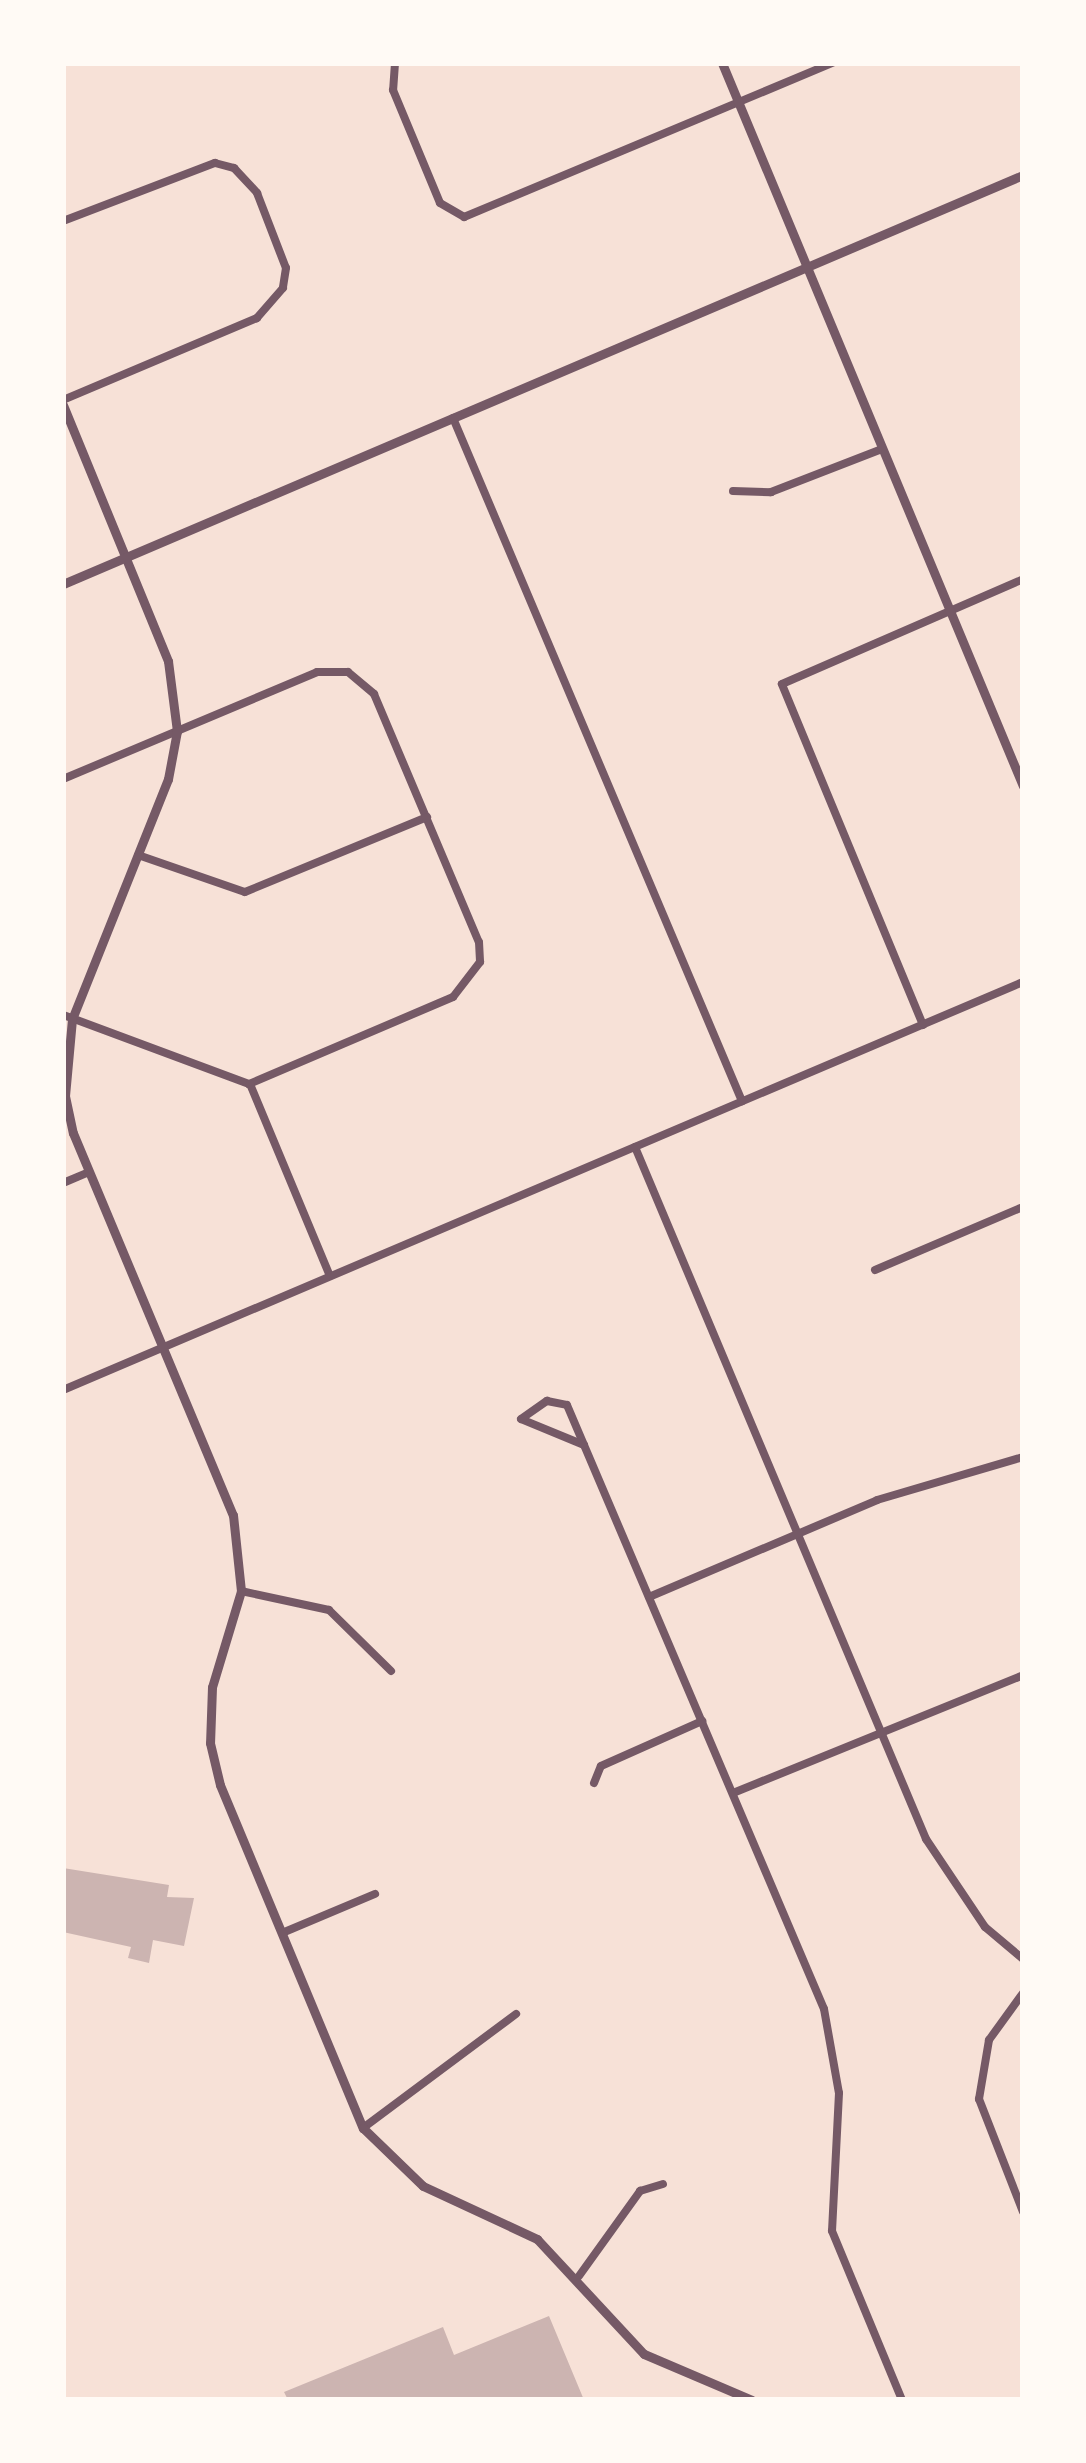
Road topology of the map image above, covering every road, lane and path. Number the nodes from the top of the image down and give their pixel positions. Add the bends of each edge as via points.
1 (395, 63) edge
2 (722, 63) edge
3 (833, 63) edge
4 (739, 103) junction
5 (1023, 175) edge
6 (63, 221) edge
7 (807, 268) junction
8 (63, 403) edge
9 (453, 418) junction
10 (882, 448) junction
11 (733, 491) dead end
12 (125, 557) junction
13 (1023, 579) edge
14 (63, 584) edge
15 (950, 610) junction
16 (177, 731) junction
17 (63, 779) edge
18 (1022, 782) edge
19 (427, 817) junction
20 (138, 855) junction
21 (1023, 982) edge
22 (68, 1017) edge
23 (923, 1025) junction
24 (249, 1084) junction
25 (742, 1101) junction
26 (635, 1147) junction
27 (89, 1172) junction
28 (63, 1184) edge
29 (1023, 1207) edge
30 (874, 1270) dead end
31 (330, 1276) junction
32 (164, 1347) junction
33 (63, 1390) edge
34 (584, 1445) junction
35 (1023, 1457) edge
36 (798, 1534) junction
37 (241, 1592) junction
38 (649, 1597) junction
39 (391, 1671) dead end
40 (1023, 1676) edge
41 (702, 1721) junction
42 (880, 1731) junction
43 (594, 1783) dead end
44 (733, 1793) junction
45 (375, 1894) dead end
46 (282, 1933) junction
47 (1023, 1959) edge
48 (1023, 1993) edge
49 (516, 2014) dead end
50 (364, 2128) junction
51 (663, 2184) dead end
52 (1023, 2212) edge
53 (579, 2276) junction
54 (752, 2400) edge
55 (902, 2400) edge

1 - 4 street via 393,90 440,202 464,217
2 - 4 street
3 - 4 street
4 - 7 street
5 - 7 street
6 - 8 street via 200,164 234,168 257,193 286,268 284,288 257,318
7 - 9 street
7 - 10 street
8 - 12 street
9 - 12 street
9 - 25 street
10 - 11 street via 771,493
10 - 15 street
12 - 14 street
12 - 16 street via 168,661
13 - 15 street
15 - 18 street
15 - 23 street via 782,684
16 - 17 street
16 - 19 street via 317,671 348,672 374,694
16 - 20 street
19 - 20 street via 245,892
19 - 24 street via 479,942 472,980 453,998
20 - 22 street
21 - 23 street
22 - 24 street
22 - 27 street via 65,1096
23 - 25 street
24 - 31 street
25 - 26 street
26 - 31 street
26 - 36 street
27 - 28 street
27 - 32 street
29 - 30 street
31 - 32 street
32 - 33 street
32 - 37 street via 233,1515
34 - 34 street via 567,1405 556,1400 521,1419
34 - 38 street
35 - 36 street
36 - 38 street
36 - 42 street
37 - 39 street via 329,1610
37 - 46 street via 212,1687 210,1743
38 - 41 street
40 - 42 street
41 - 43 street via 601,1766
41 - 44 street
42 - 44 street
42 - 47 street via 926,1839 985,1927
44 - 55 street via 824,2008 839,2092 832,2230
45 - 46 street
46 - 50 street
48 - 52 street via 989,2040 980,2098
49 - 50 street
50 - 53 street via 423,2186 537,2239
51 - 53 street via 640,2191
53 - 54 street via 605,2318 644,2354

